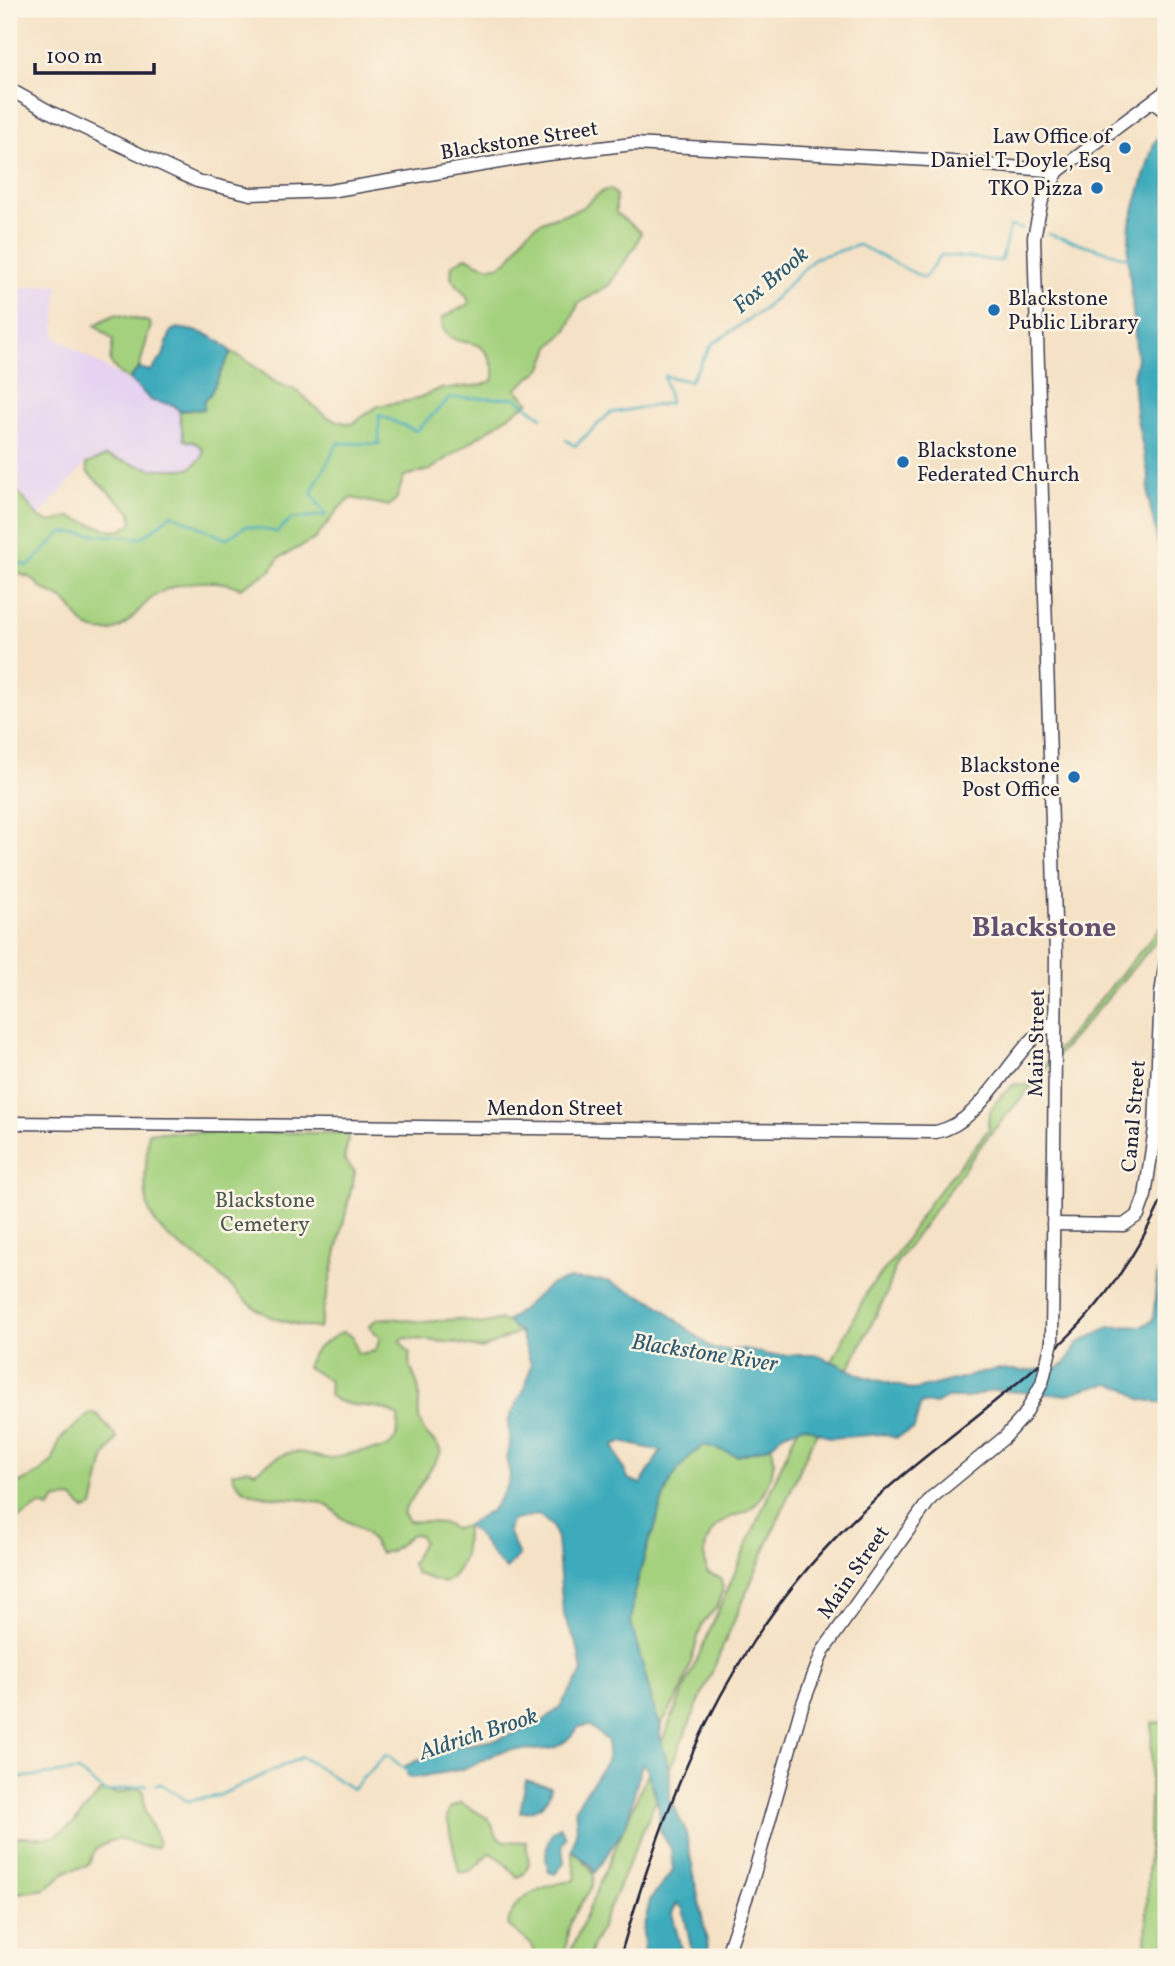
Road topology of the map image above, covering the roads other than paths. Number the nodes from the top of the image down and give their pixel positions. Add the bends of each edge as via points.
1 (9, 89) edge
2 (1166, 91) edge
3 (1153, 102) junction
4 (1166, 112) edge
5 (1058, 171) junction
6 (1166, 960) edge
7 (1055, 1022) junction
8 (9, 1123) edge
9 (1053, 1224) junction
10 (726, 1957) edge

1 - 5 main road, Blackstone Street via 178,173 214,187 251,194 330,191 633,144 943,160
2 - 3 main road, Main Street
3 - 4 main road
3 - 5 main road, Main Street
5 - 7 main road, Main Street via 1041,200 1034,248
6 - 9 main road, Canal Street via 1155,1128 1138,1215 1124,1225
7 - 8 main road, Mendon Street via 1038,1034 958,1125 936,1132
7 - 9 main road, Main Street
9 - 10 main road, Main Street, bridge via 1052,1342 1040,1389 1005,1437 931,1498 823,1651

